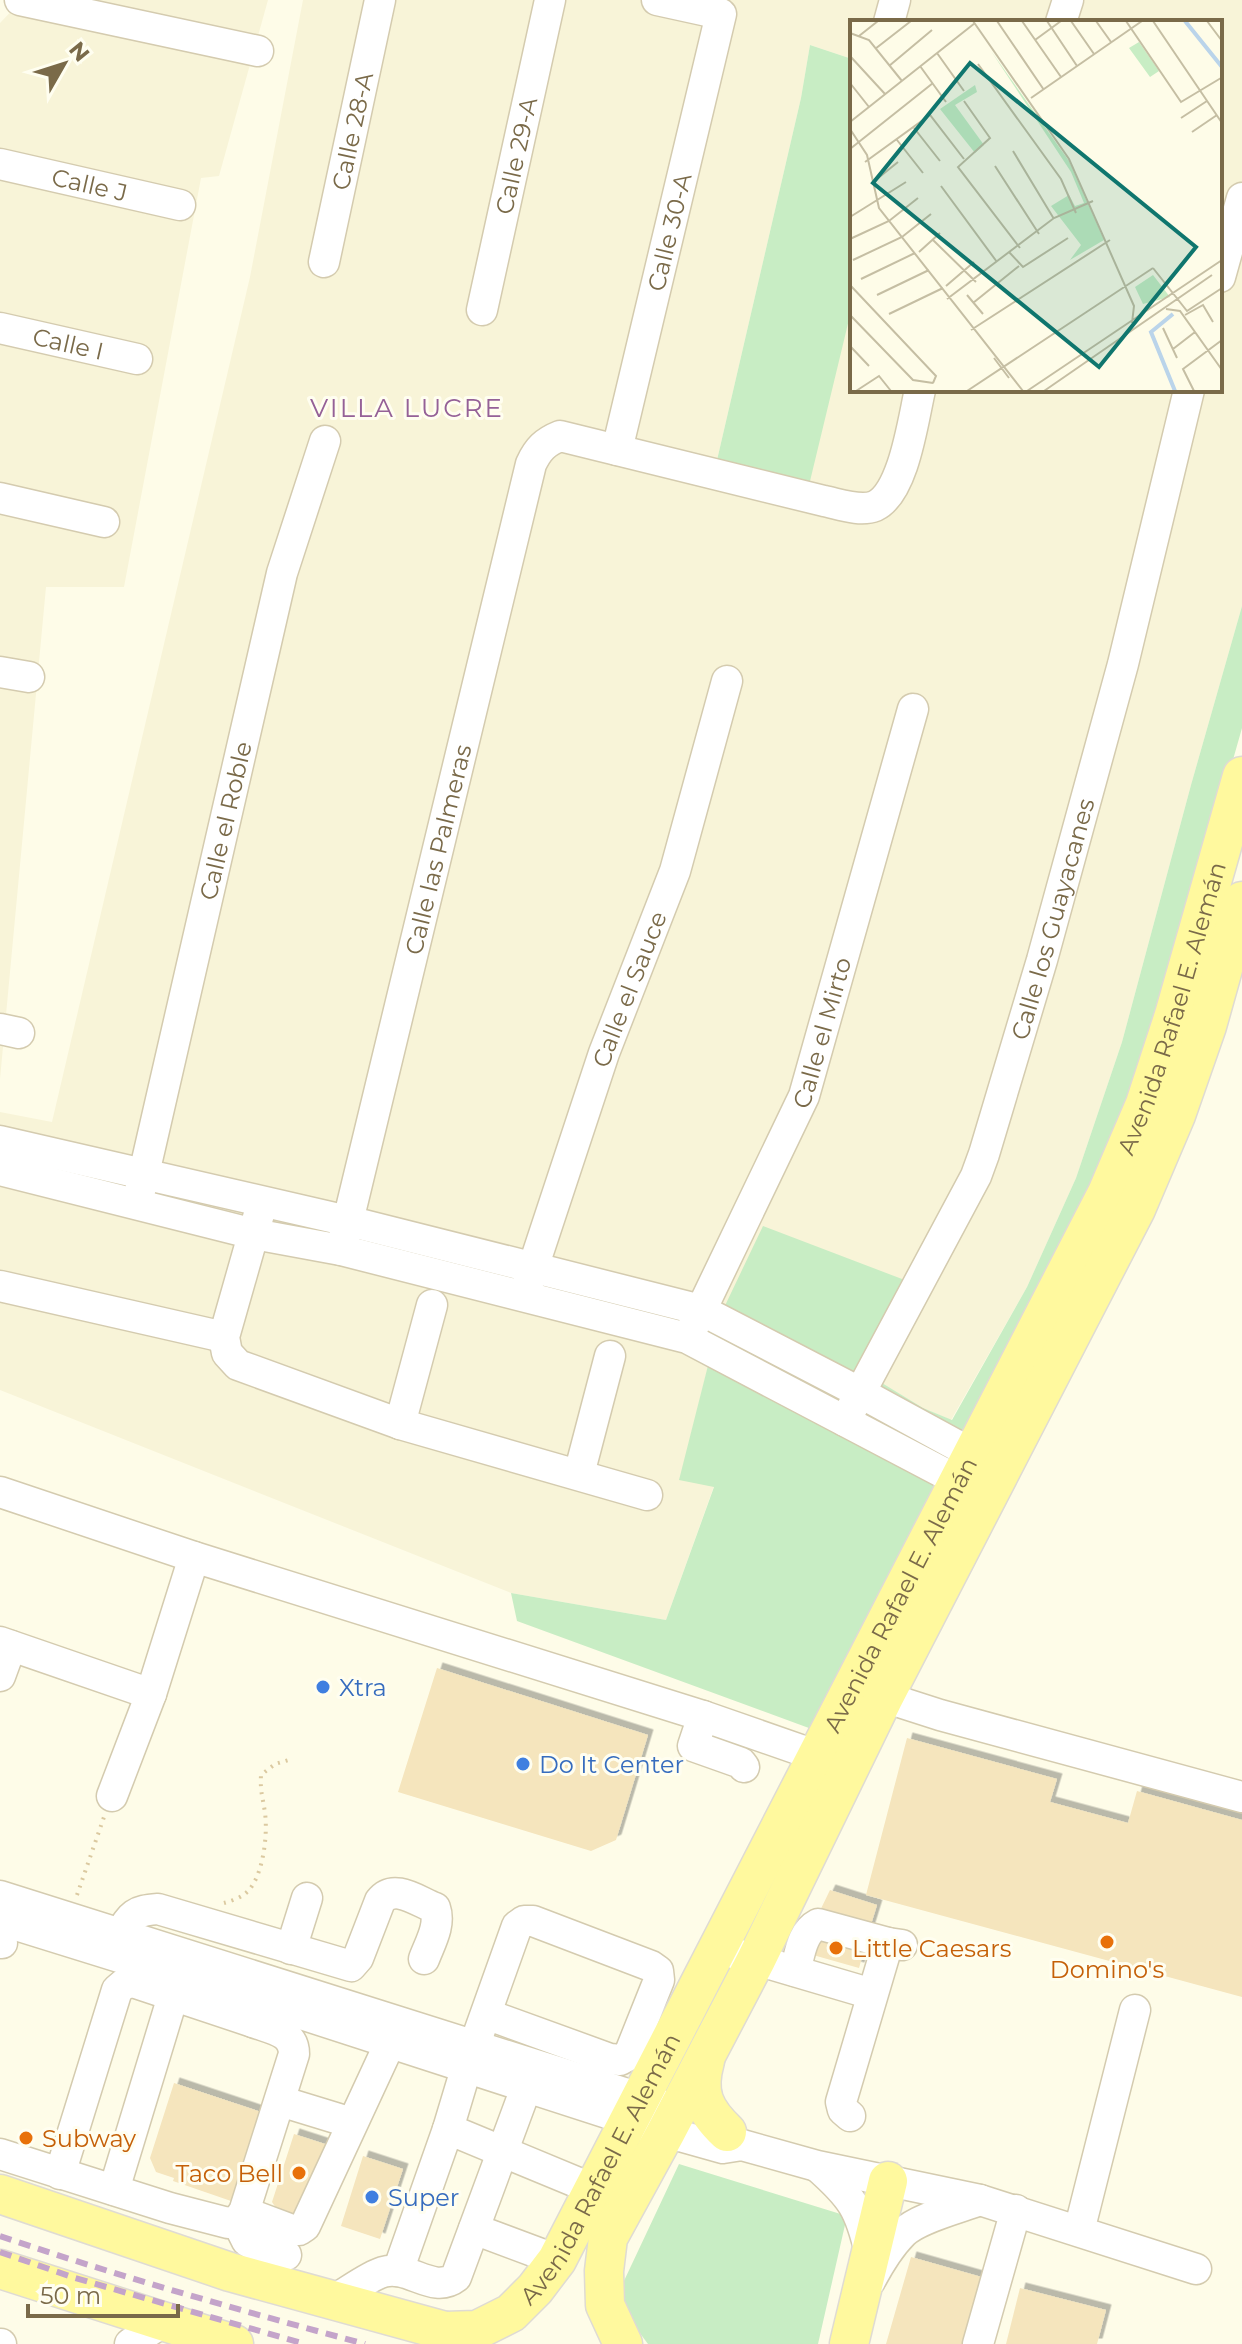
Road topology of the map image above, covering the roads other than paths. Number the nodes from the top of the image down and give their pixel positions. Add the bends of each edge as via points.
1 (20, 0) edge
2 (380, 0) edge
3 (550, 0) edge
4 (657, 0) edge
5 (895, 0) edge
6 (1068, 0) edge
7 (890, 20) edge
8 (1062, 20) edge
9 (258, 51) dead end
10 (0, 164) edge
11 (1242, 198) edge
12 (180, 205) dead end
13 (324, 262) dead end
14 (1222, 270) edge
15 (482, 310) dead end
16 (0, 328) edge
17 (137, 359) dead end
18 (920, 392) edge
19 (1189, 392) edge
20 (325, 441) dead end
21 (617, 450) junction
22 (0, 498) edge
23 (104, 522) dead end
24 (727, 681) dead end
25 (913, 709) dead end
26 (1242, 776) edge
27 (1242, 901) edge
28 (0, 1141) edge
29 (0, 1170) edge
30 (144, 1173) junction
31 (262, 1202) junction
32 (137, 1205) junction
33 (348, 1221) junction
34 (254, 1234) junction
35 (341, 1250) junction
36 (528, 1282) junction
37 (0, 1286) edge
38 (432, 1305) dead end
39 (701, 1310) junction
40 (224, 1337) junction
41 (687, 1338) junction
42 (610, 1356) dead end
43 (859, 1392) junction
44 (845, 1421) junction
45 (400, 1424) junction
46 (579, 1474) junction
47 (980, 1475) junction
48 (0, 1492) edge
49 (647, 1495) dead end
50 (194, 1557) junction
51 (6, 1644) edge
52 (0, 1676) edge
53 (151, 1694) junction
54 (884, 1697) junction
55 (703, 1716) junction
56 (833, 1761) junction
57 (744, 1767) dead end
58 (112, 1796) road end
59 (1242, 1797) edge
60 (307, 1898) dead end
61 (3, 1920) edge
62 (120, 1934) junction
63 (291, 1949) junction
64 (718, 1949) junction
65 (424, 1959) dead end
66 (756, 1960) junction
67 (795, 1971) junction
68 (872, 1994) junction
69 (173, 1996) junction
70 (260, 2001) junction
71 (1135, 2010) dead end
72 (486, 2014) junction
73 (390, 2043) junction
74 (470, 2057) junction
75 (706, 2057) junction
76 (526, 2088) junction
77 (280, 2101) junction
78 (653, 2115) junction
79 (850, 2116) dead end
80 (352, 2123) junction
81 (448, 2129) junction
82 (735, 2139) junction
83 (503, 2152) junction
84 (0, 2154) edge
85 (817, 2166) junction
86 (60, 2174) junction
87 (888, 2181) junction
88 (593, 2189) junction
89 (114, 2190) junction
90 (0, 2194) edge
91 (980, 2200) junction
92 (1016, 2210) junction
93 (199, 2215) junction
94 (241, 2217) junction
95 (474, 2229) junction
96 (1079, 2231) junction
97 (870, 2254) junction
98 (286, 2255) dead end
99 (557, 2260) junction
100 (0, 2269) edge
101 (1196, 2269) dead end
102 (230, 2272) junction
103 (412, 2275) junction
104 (332, 2301) junction
105 (855, 2320) edge
106 (439, 2329) junction
107 (176, 2332) edge
108 (130, 2344) edge
109 (234, 2344) edge
110 (496, 2344) edge
111 (623, 2344) edge
112 (978, 2344) edge

1 - 9 street
2 - 13 street, Calle 28-A
3 - 15 street, Calle 29-A
4 - 21 street, Calle 30-A via 721,14
5 - 7 street
6 - 8 street
10 - 12 street, Calle J
11 - 14 street
16 - 17 street, Calle I
18 - 21 street via 899,480 876,505 861,508
19 - 43 street, Calle los Guayacanes via 1123,664 984,1154
20 - 30 street, Calle el Roble via 282,573
21 - 33 street, Calle las Palmeras via 560,436 547,441 531,464
22 - 23 street
24 - 36 street, Calle el Sauce via 675,871 604,1053
25 - 39 street, Calle el Mirto via 804,1096
26 - 47 main road, Avenida Rafael E. Alemán via 1145,1104
27 - 47 main road, Avenida Rafael E. Alemán via 1207,1026 1136,1209
28 - 30 street
29 - 32 street
30 - 31 street
30 - 32 street, Calle el Roble
31 - 33 street
31 - 34 street
32 - 34 street
33 - 35 street, Calle las Palmeras
33 - 36 street
34 - 35 street
34 - 40 street
35 - 36 street
36 - 39 street
36 - 41 street
37 - 40 street
38 - 45 street
39 - 41 street, Calle el Mirto
39 - 43 street
40 - 45 street via 227,1353 238,1365
41 - 44 street
42 - 46 street
43 - 44 street, Calle los Guayacanes
43 - 47 street
44 - 47 street
45 - 46 street
46 - 49 street
47 - 54 main road, Avenida Rafael E. Alemán
47 - 56 main road, Avenida Rafael E. Alemán
48 - 50 street
50 - 53 street
50 - 55 street
51 - 52 street
51 - 53 street
53 - 58 street
54 - 56 main road, Avenida Rafael E. Alemán
54 - 59 street
55 - 56 street
55 - 57 street via 693,1746
56 - 64 main road, Avenida Rafael E. Alemán
56 - 66 main road, Avenida Rafael E. Alemán
60 - 63 street
61 - 62 street via 70,1918
61 - 70 street
62 - 63 street via 140,1910 158,1909
62 - 70 street
63 - 65 street via 351,1966 380,1901 395,1891 435,1908 436,1926
64 - 66 street
64 - 78 main road, Avenida Rafael E. Alemán
66 - 67 street
66 - 75 main road, Avenida Rafael E. Alemán
67 - 68 street
67 - 68 street via 805,1935 818,1924 895,1944
68 - 79 street via 841,2102
69 - 70 street
69 - 86 street via 133,1982 117,1990
69 - 89 street
70 - 73 street
70 - 74 street
70 - 77 street via 294,2044
71 - 96 street
72 - 72 street via 620,2060 629,2055 658,1971 524,1921 517,1926
72 - 74 street
73 - 74 street
73 - 80 street
74 - 76 street
74 - 78 street
74 - 81 street
75 - 78 main road, Avenida Rafael E. Alemán
75 - 82 main road via 702,2099 712,2118
76 - 78 street
76 - 83 street
77 - 80 street
77 - 94 street
78 - 82 street via 723,2148
78 - 88 main road, Avenida Rafael E. Alemán
78 - 111 main road, Avenida Rafael E. Alemán via 608,2238 605,2305
80 - 94 street via 305,2226 292,2230
81 - 83 street
81 - 103 street
82 - 85 street
83 - 88 street
83 - 95 street
84 - 86 street
85 - 87 street
85 - 97 street via 856,2207
86 - 89 street
87 - 91 street
87 - 97 main road
88 - 99 main road, Avenida Rafael E. Alemán
89 - 93 street
90 - 102 main road
91 - 92 street
91 - 105 street via 904,2231 883,2259
92 - 96 street
92 - 112 street
93 - 94 street via 228,2223
93 - 102 street
94 - 98 street via 247,2241
95 - 99 street
95 - 103 street via 456,2277 448,2283
96 - 101 street
97 - 105 main road
99 - 106 main road, Avenida Rafael E. Alemán via 511,2313 477,2330
100 - 107 main road
102 - 104 main road
103 - 104 street via 383,2272
103 - 106 street
104 - 106 main road
106 - 110 main road
107 - 108 street
107 - 109 main road

